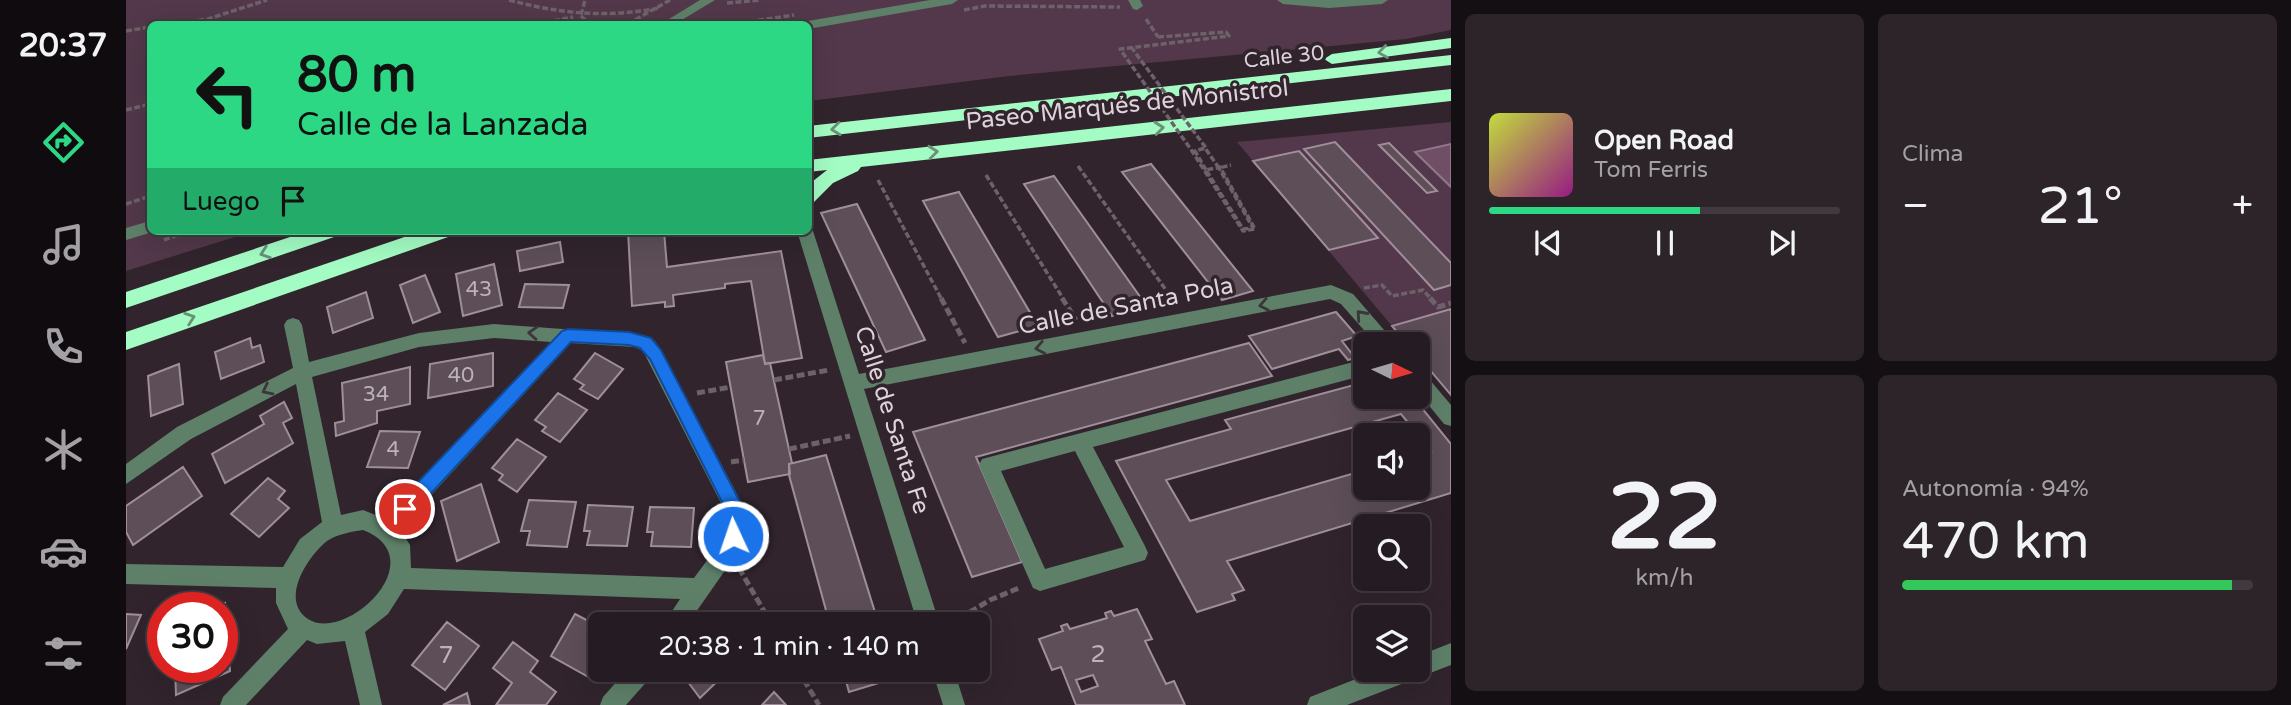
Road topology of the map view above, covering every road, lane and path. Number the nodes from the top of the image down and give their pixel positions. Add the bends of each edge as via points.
1 (267, 0) edge
2 (509, 0) edge
3 (585, 0) edge
4 (670, 0) edge
5 (761, 0) edge
6 (1283, 0) edge
7 (1382, 0) edge
8 (716, 1) edge
9 (680, 3) dead end
10 (1136, 3) edge
11 (955, 6) edge
12 (656, 9) junction
13 (581, 15) junction
14 (194, 21) edge
15 (552, 21) edge
16 (587, 21) edge
17 (634, 21) edge
18 (673, 21) edge
19 (812, 24) edge
20 (147, 28) edge
21 (126, 31) edge
22 (1158, 37) dead end
23 (1451, 43) edge
24 (1130, 47) junction
25 (1451, 60) edge
26 (1451, 95) edge
27 (1121, 96) junction
28 (147, 105) edge
29 (126, 110) edge
30 (812, 132) edge
31 (865, 160) junction
32 (1231, 165) dead end
33 (812, 166) edge
34 (1078, 166) dead end
35 (1219, 167) junction
36 (1206, 170) junction
37 (986, 175) dead end
38 (878, 180) dead end
39 (812, 193) edge
40 (147, 197) edge
41 (126, 204) edge
42 (147, 228) edge
43 (126, 234) edge
44 (318, 235) edge
45 (432, 235) edge
46 (806, 235) edge
47 (1382, 285) dead end
48 (126, 300) edge
49 (1451, 303) edge
50 (1187, 320) junction
51 (293, 325) dead end
52 (1376, 332) edge
53 (568, 335) junction
54 (1087, 339) junction
55 (126, 341) edge
56 (974, 360) junction
57 (1353, 370) edge
58 (302, 372) junction
59 (850, 375) junction
60 (774, 380) dead end
61 (730, 387) dead end
62 (1430, 393) edge
63 (677, 397) junction
64 (1451, 418) edge
65 (868, 432) junction
66 (1080, 441) junction
67 (789, 449) dead end
68 (126, 475) edge
69 (333, 527) junction
70 (387, 528) junction
71 (728, 549) junction
72 (126, 574) edge
73 (287, 578) junction
74 (399, 578) junction
75 (1040, 581) junction
76 (698, 589) junction
77 (683, 612) edge
78 (764, 612) edge
79 (925, 612) edge
80 (970, 612) edge
81 (353, 627) junction
82 (303, 628) junction
83 (1451, 654) edge
84 (1430, 662) edge
85 (631, 682) edge
86 (806, 682) edge
87 (947, 682) edge
88 (1377, 682) edge
89 (231, 705) edge
90 (371, 705) edge
91 (611, 705) edge
92 (819, 705) edge
93 (954, 705) edge
94 (1318, 705) edge

1 - 14 path
2 - 13 path
3 - 13 path
4 - 12 path
5 - 8 path
6 - 7 street via 1329,4
8 - 18 street
9 - 12 path
10 - 11 path
11 - 19 street
12 - 13 path
12 - 17 path
13 - 15 path
13 - 16 path
20 - 21 path
22 - 24 path, bridge via 1226,32 1229,36
23 -> 27 highway
24 - 35 path, bridge
24 - 35 path, bridge via 1120,49 1243,231 1255,229
25 - 27 highway, Calle 30
31 -> 26 highway, Paseo Marqués de Monistrol
27 -> 30 highway, Paseo Marqués de Monistrol
28 - 29 path
31 - 33 highway, Paseo Marqués de Monistrol
31 - 39 highway via 827,178
32 - 35 path
34 - 50 path
35 - 36 path, bridge
35 - 36 path via 1205,148 1195,150
35 - 36 path, bridge via 1253,228 1243,229
37 - 54 path
38 - 56 path
40 - 41 path
42 - 43 street
44 -> 48 highway
55 -> 45 highway
46 - 59 street, Calle de Santa Fe
47 - 49 path via 1392,296 1423,290 1438,307
52 -> 50 street, Calle de Santa Pola via 1347,299 1331,292
50 - 54 street, Calle de Santa Pola
51 - 58 street
53 -> 58 street via 494,331 419,340
53 - 63 street via 645,343
53 - 70 street
54 -> 56 street, Calle de Santa Pola
56 - 59 street, Calle de Santa Pola
57 - 66 street
58 -> 68 street via 184,433
58 - 69 street
59 - 60 path
59 - 65 street, Calle de Santa Fe
61 - 63 path
62 - 64 street
63 - 71 street via 734,509 735,526
65 - 67 path
65 - 79 street, Calle de Santa Fe
66 - 75 street via 989,465
66 - 75 street via 1138,553
69 - 70 street via 363,520
69 - 73 street via 305,548
70 - 74 street via 401,549
71 - 76 street
71 - 78 path
72 - 73 street
73 - 82 street via 287,607
74 - 76 street
74 - 81 street via 382,607
75 - 80 path
76 - 77 street
81 - 82 street via 326,633
81 - 90 street
82 - 89 street
83 - 84 street
85 - 91 street
86 - 92 path
87 - 93 street
88 - 94 street

